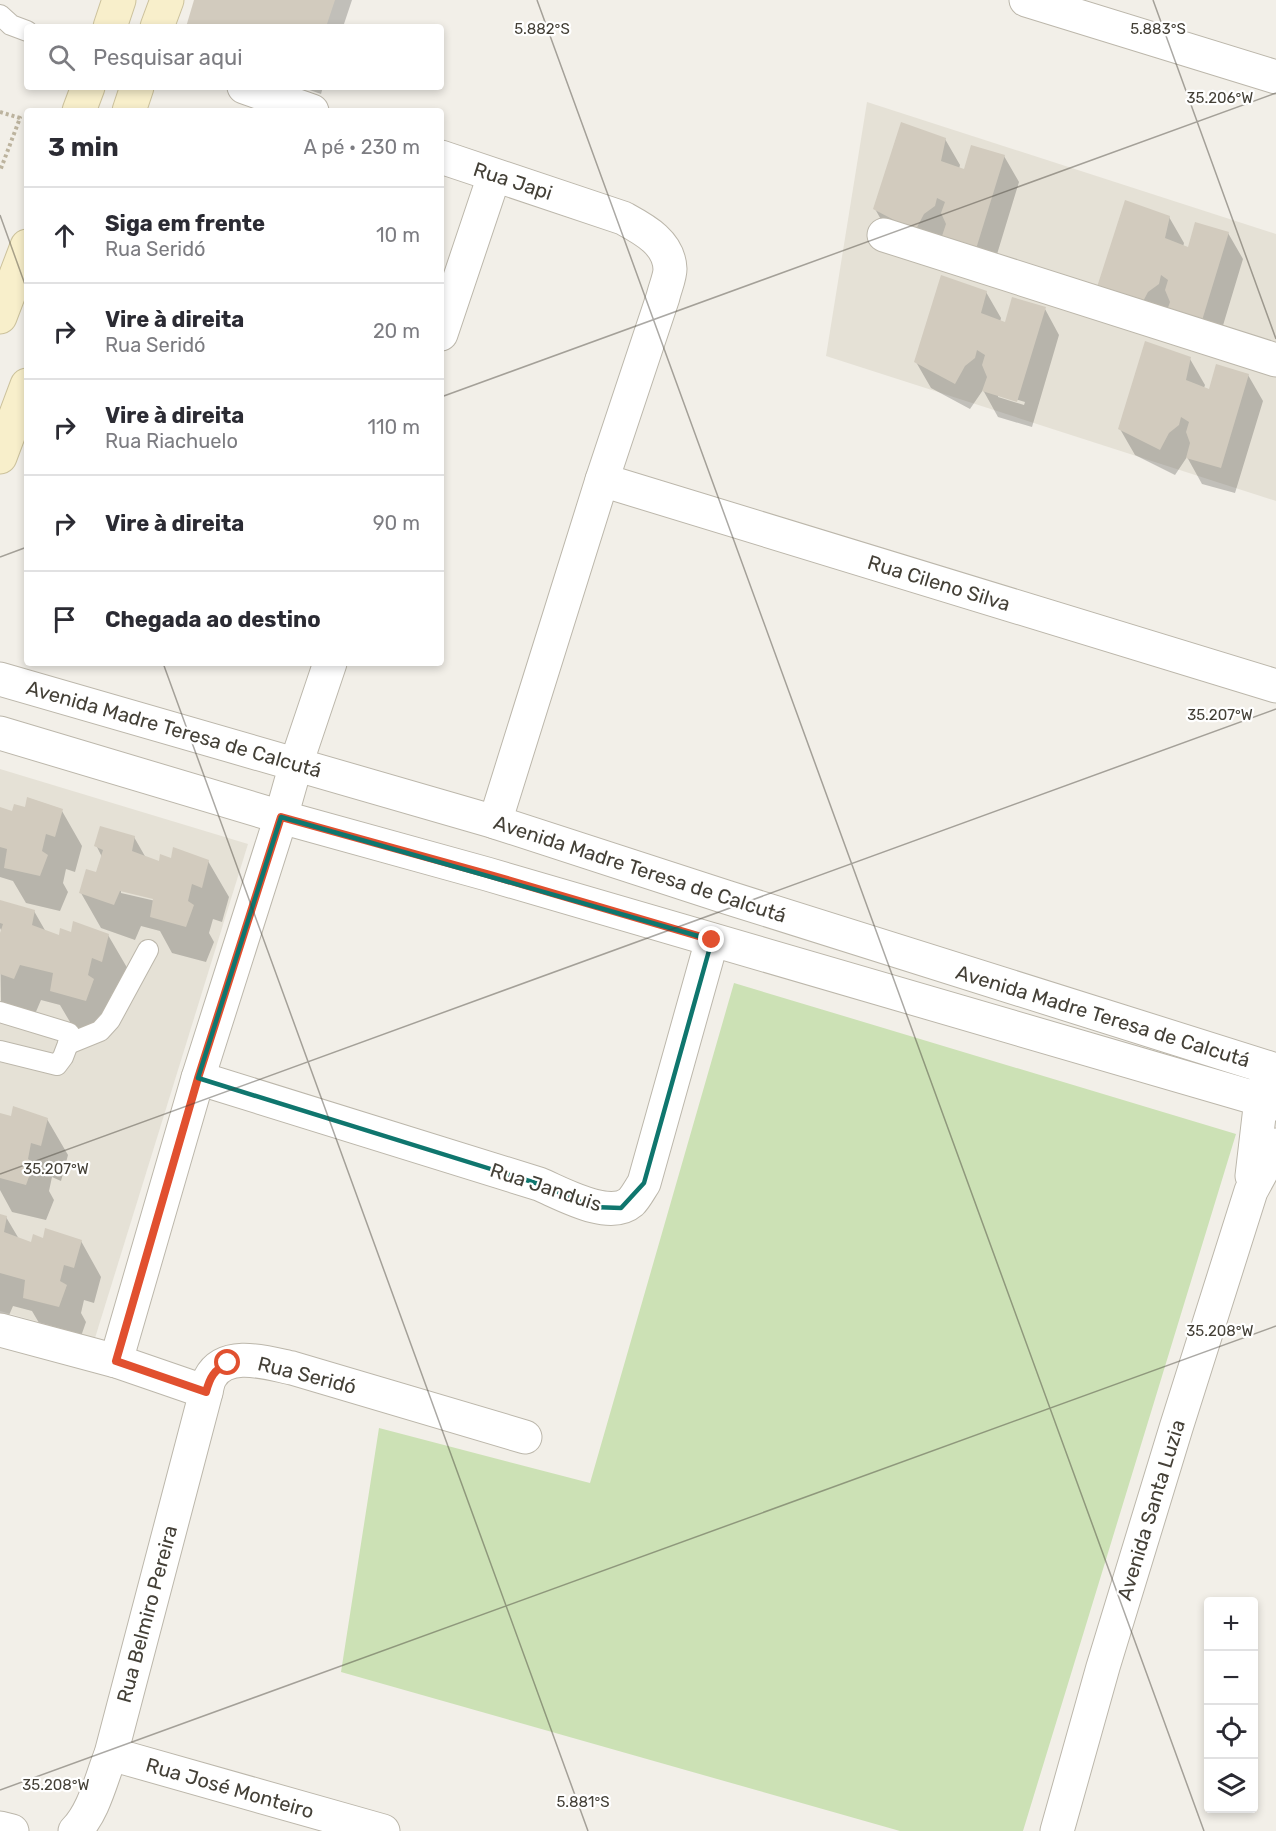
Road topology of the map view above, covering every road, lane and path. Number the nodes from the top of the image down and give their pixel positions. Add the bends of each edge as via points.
1 (119, 0) edge
2 (167, 0) edge
3 (1026, 0) edge
4 (0, 15) edge
5 (111, 24) edge
6 (159, 24) edge
7 (24, 30) edge
8 (1276, 77) edge
9 (87, 90) edge
10 (136, 90) edge
11 (252, 90) edge
12 (80, 108) edge
13 (130, 108) edge
14 (304, 108) edge
15 (0, 112) edge
16 (444, 158) edge
17 (0, 171) edge
18 (494, 176) junction
19 (884, 235) dead end
20 (24, 254) edge
21 (0, 317) edge
22 (444, 325) edge
23 (1276, 360) edge
24 (24, 393) edge
25 (0, 457) edge
26 (602, 480) junction
27 (329, 666) edge
28 (0, 679) edge
29 (1276, 686) edge
30 (0, 733) edge
31 (296, 764) junction
32 (281, 817) junction
33 (495, 822) junction
34 (712, 940) junction
35 (148, 950) dead end
36 (0, 1012) edge
37 (68, 1044) junction
38 (0, 1051) edge
39 (198, 1078) junction
40 (1272, 1079) edge
41 (1276, 1145) edge
42 (1251, 1191) junction
43 (0, 1330) edge
44 (116, 1361) junction
45 (206, 1392) junction
46 (525, 1437) dead end
47 (111, 1754) junction
48 (0, 1828) edge
49 (12, 1831) edge
50 (75, 1831) edge
51 (383, 1831) edge
52 (1056, 1831) edge

1 - 5 main road
2 - 6 main road
3 - 8 street
4 - 7 lane
9 - 12 main road
10 - 13 main road
11 - 14 street
15 - 17 path via 20,118
16 - 18 street, Rua Japi
18 - 22 street
18 - 26 street, Rua Japi via 623,218 648,232 664,248 670,269 663,297
19 - 23 street
20 - 21 main road
24 - 25 main road
26 - 29 street, Rua Cileno Silva
26 - 33 street, Rua Japi
27 - 31 street
28 - 31 street, Avenida Madre Teresa de Calcutá
30 - 32 street, Avenida Madre Teresa de Calcutá
31 - 32 street
31 - 33 street, Avenida Madre Teresa de Calcutá
32 - 34 street, Avenida Madre Teresa de Calcutá
32 - 39 street
33 - 40 street, Avenida Madre Teresa de Calcutá
34 - 39 street, Rua Janduis via 644,1183 632,1202 621,1208 594,1207 539,1184
34 - 40 street, Avenida Madre Teresa de Calcutá
35 - 37 lane via 110,1020 100,1031
36 - 37 lane via 69,1033
37 - 38 lane via 59,1063 54,1065
39 - 44 street
40 - 42 street, Avenida Santa Luzia
41 - 42 street, Avenida Santa Luzia
42 - 52 street, Avenida Santa Luzia
43 - 44 street
44 - 45 street
45 - 46 street, Rua Seridó via 217,1369 239,1360 258,1361
45 - 47 street, Rua Belmiro Pereira
47 - 50 street, Rua Belmiro Pereira
47 - 51 street, Rua José Monteiro
48 - 49 street

